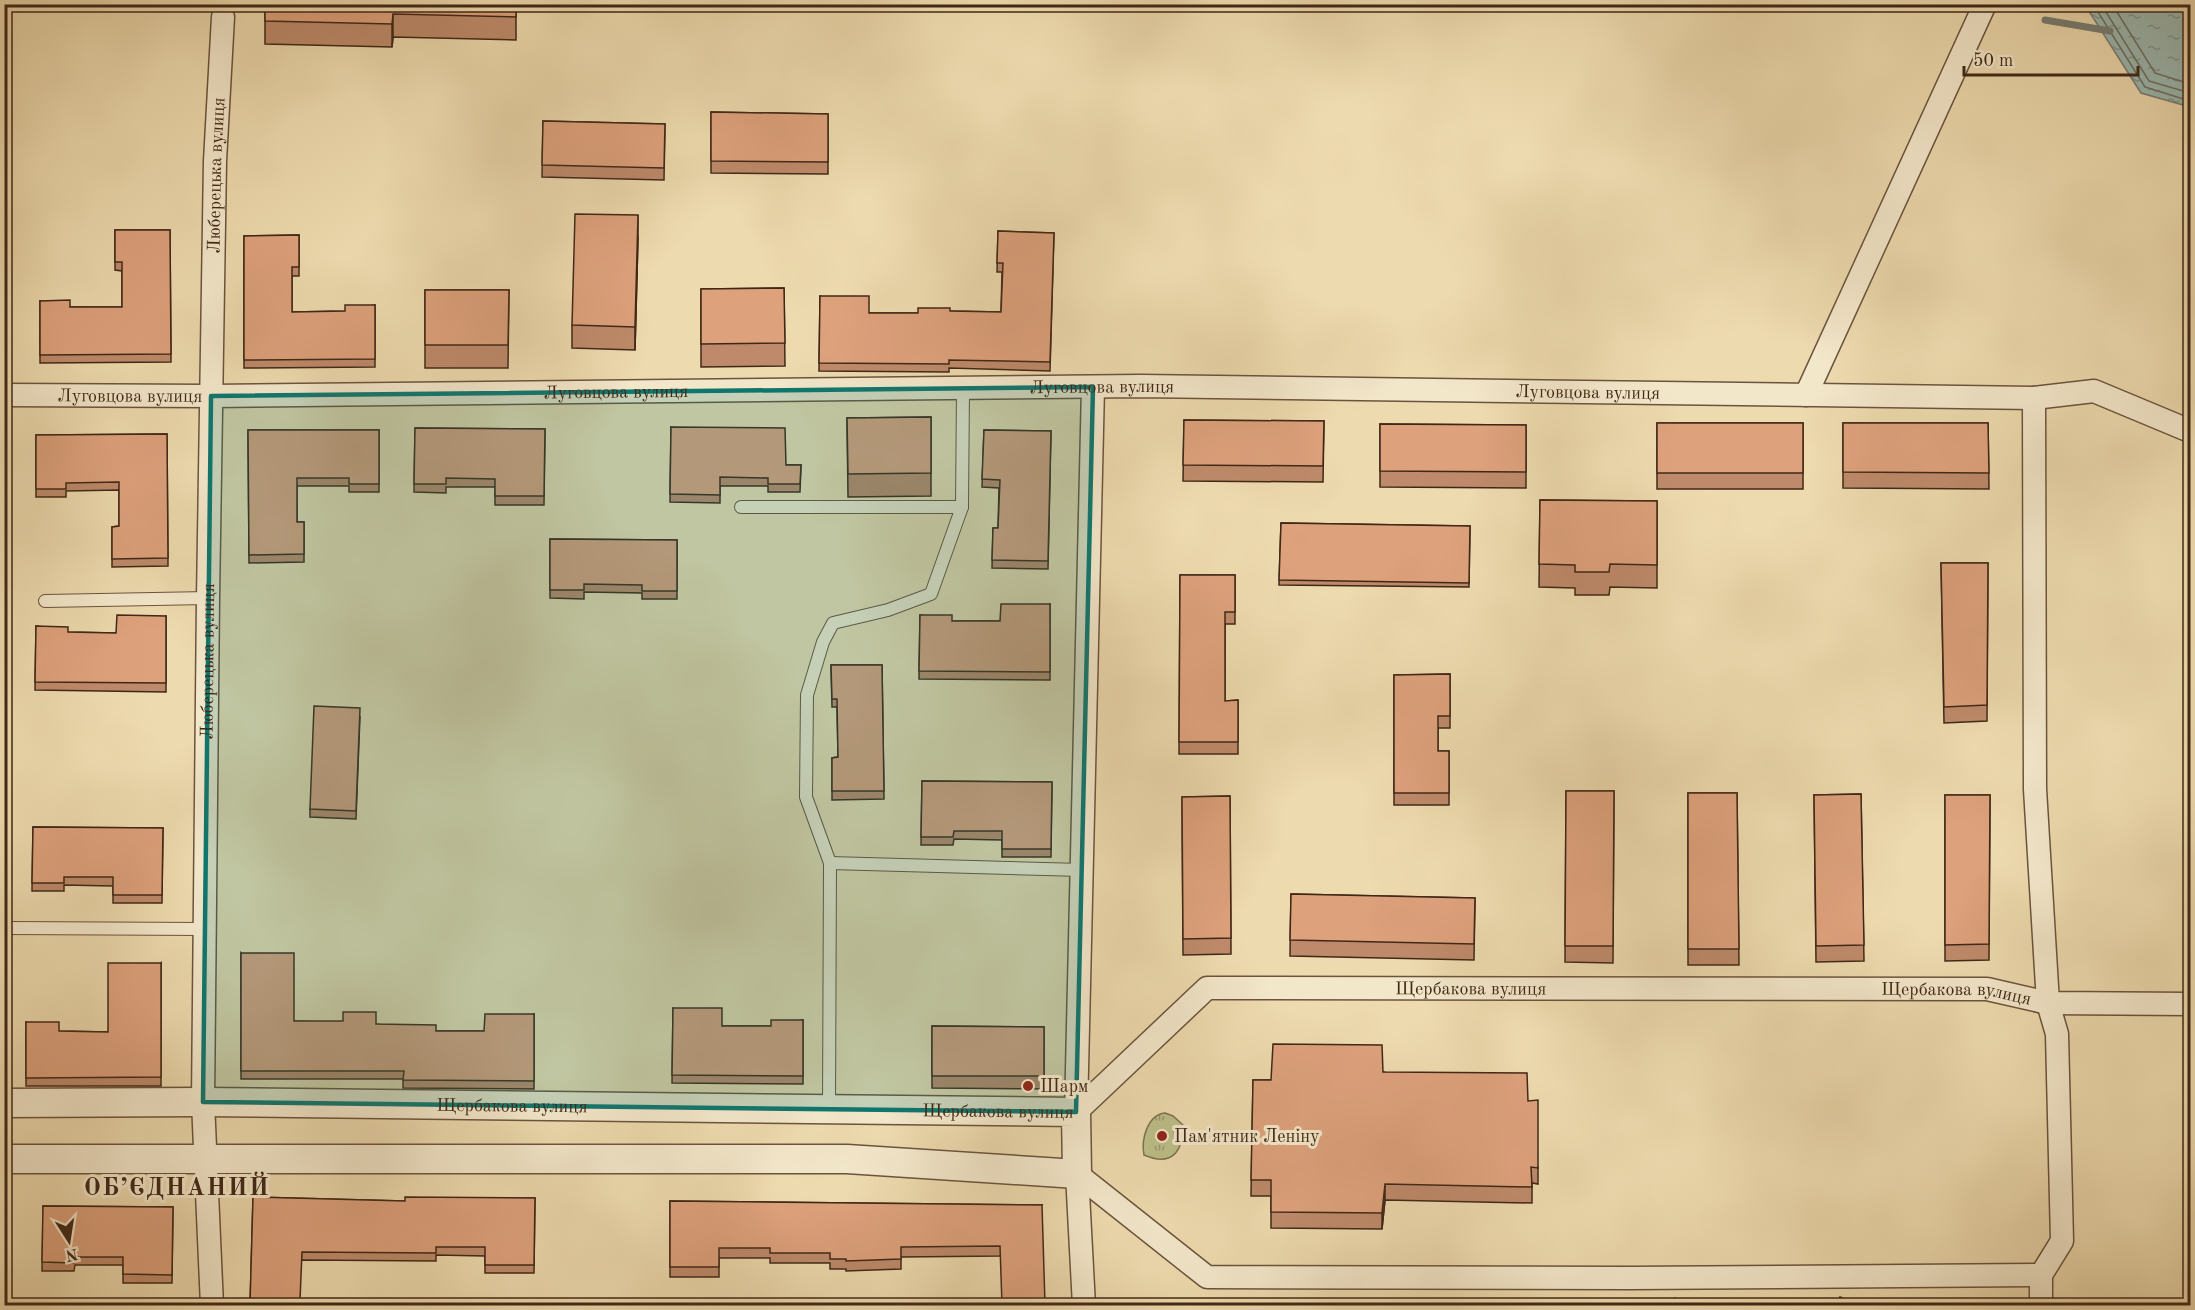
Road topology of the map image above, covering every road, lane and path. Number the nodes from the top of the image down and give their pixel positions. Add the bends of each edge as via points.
1 (1985, 4) edge
2 (224, 11) edge
3 (1093, 387) junction
4 (963, 388) junction
5 (4, 395) edge
6 (1806, 395) junction
7 (211, 396) junction
8 (2034, 398) junction
9 (2190, 431) edge
10 (741, 507) dead end
11 (962, 507) junction
12 (208, 598) junction
13 (45, 601) dead end
14 (830, 863) junction
15 (1082, 870) junction
16 (4, 928) edge
17 (205, 929) junction
18 (2048, 1003) junction
19 (2190, 1004) edge
20 (203, 1102) junction
21 (4, 1103) edge
22 (829, 1108) junction
23 (1076, 1112) junction
24 (207, 1158) junction
25 (4, 1159) edge
26 (1077, 1174) junction
27 (2041, 1275) junction
28 (212, 1305) edge
29 (1084, 1305) edge
30 (2041, 1305) edge

1 - 6 street
2 - 7 street, Люберецька вулиця via 215,161
3 - 4 street, Луговцова вулиця
3 - 6 street, Луговцова вулиця
3 - 15 street
4 - 7 street, Луговцова вулиця
4 - 11 lane
5 - 7 street, Луговцова вулиця
6 - 8 street, Луговцова вулиця
7 - 12 street, Люберецька вулиця
8 - 9 street, Луговцова вулиця via 2094,391
8 - 18 street via 2035,789
10 - 11 lane
11 - 14 lane via 931,594 888,610 832,623 823,642 807,695 806,797
12 - 13 lane
12 - 17 street, Люберецька вулиця
14 - 15 lane
14 - 22 lane
15 - 23 street
16 - 17 lane
17 - 20 street, Люберецька вулиця
18 - 19 street, Щербакова вулиця
18 - 23 street, Щербакова вулиця via 1987,989 1207,988
18 - 27 street via 2057,1034 2062,1241
20 - 21 street, Щербакова вулиця
20 - 22 street, Щербакова вулиця
20 - 24 street, Люберецька вулиця
22 - 23 street, Щербакова вулиця
23 - 26 street
24 - 25 street
24 - 26 street via 847,1159
24 - 28 street, Люберецька вулиця
26 - 27 street via 1207,1277
26 - 29 street
27 - 30 street

